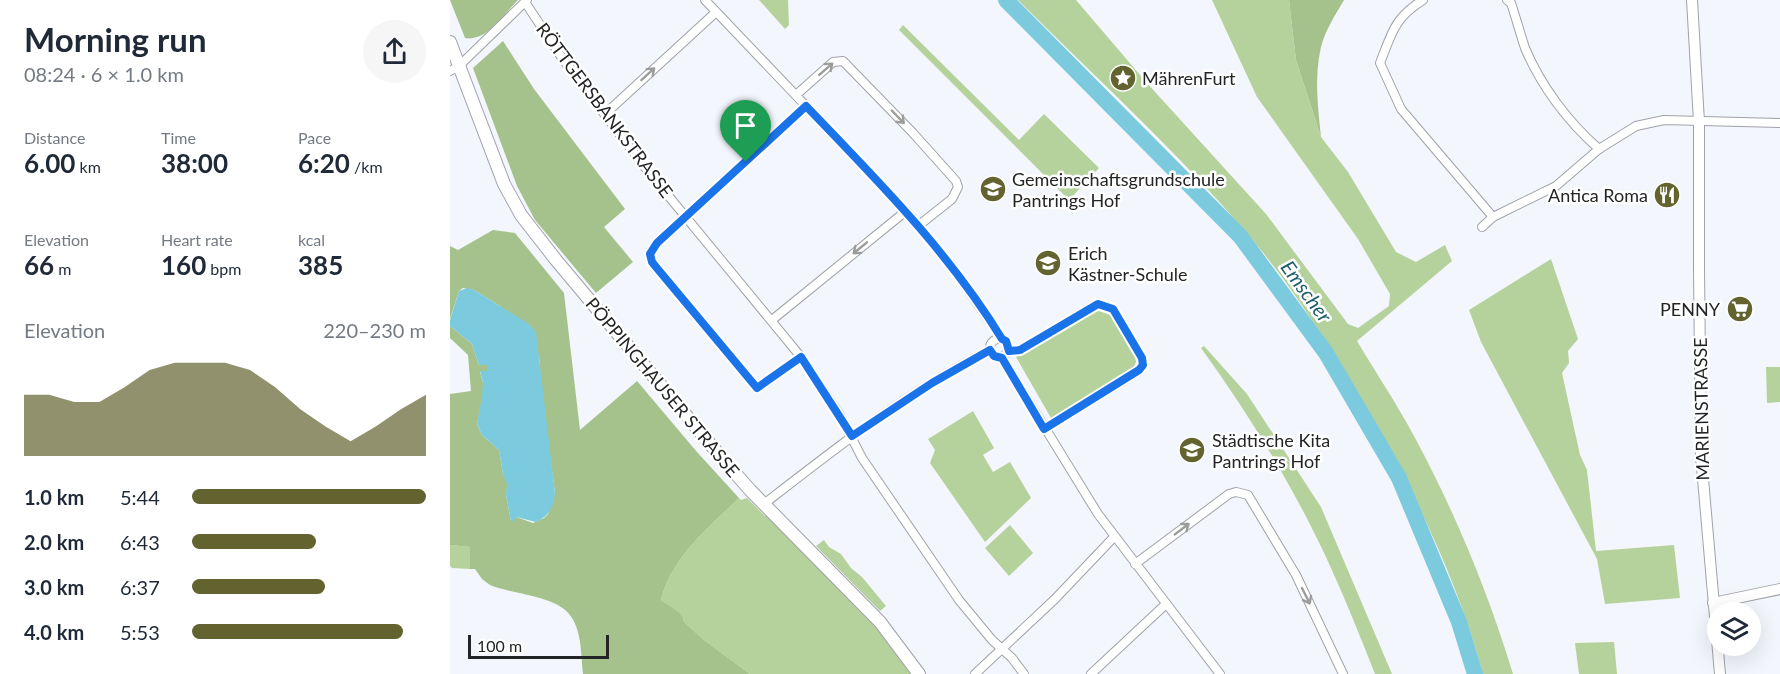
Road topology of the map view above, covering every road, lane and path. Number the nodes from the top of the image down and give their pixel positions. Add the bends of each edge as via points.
1 (705, 0) edge
2 (1423, 0) edge
3 (1507, 0) edge
4 (1692, 0) edge
5 (526, 1) edge
6 (715, 13) junction
7 (450, 42) edge
8 (454, 68) edge
9 (796, 95) junction
10 (806, 106) junction
11 (605, 114) junction
12 (1699, 122) junction
13 (1780, 123) edge
14 (1599, 149) junction
15 (906, 211) junction
16 (687, 217) junction
17 (1493, 217) junction
18 (918, 226) junction
19 (1482, 226) dead end
20 (772, 320) junction
21 (1002, 339) junction
22 (990, 350) junction
23 (1009, 351) junction
24 (801, 357) junction
25 (1002, 358) junction
26 (1044, 429) junction
27 (852, 436) junction
28 (764, 504) junction
29 (1114, 537) junction
30 (1135, 564) junction
31 (1780, 590) edge
32 (1713, 602) edge
33 (1718, 602) edge
34 (1166, 604) junction
35 (1003, 650) junction
36 (1718, 656) edge
37 (1216, 673) edge
38 (920, 674) edge
39 (975, 674) edge
40 (1024, 674) edge
41 (1090, 674) edge
42 (1343, 674) edge
43 (1720, 674) edge

1 - 6 street
2 - 17 street via 1397,21 1380,63 1401,109
3 - 14 street via 1526,49 1555,102
4 - 12 street, MARIENSTRASSE
5 - 8 street
5 - 11 street, RÖTTGERSBANKSTRASSE via 562,58
6 - 9 street
11 -> 6 street
7 - 8 main road, PÖPPINGHAUSER STRASSE
8 - 28 main road, PÖPPINGHAUSER STRASSE via 521,216
9 - 10 street
9 -> 18 street via 833,62 843,61 913,133 958,187 952,199
10 - 15 street
10 - 16 street
11 - 16 street, RÖTTGERSBANKSTRASSE
12 - 13 street
12 - 14 street via 1650,122 1635,126
12 - 32 street, MARIENSTRASSE via 1701,456
14 - 17 street via 1556,186
15 - 18 street
15 -> 20 street
16 - 20 street, RÖTTGERSBANKSTRASSE
16 - 24 street via 650,254 656,267 757,388
17 - 19 street
18 - 21 street
20 - 24 street, RÖTTGERSBANKSTRASSE
21 - 22 street via 993,341
21 - 23 street
22 - 25 street
22 - 27 street
23 - 25 street
23 - 26 street via 1020,350 1098,304 1113,309 1142,358 1139,370
24 - 27 street, RÖTTGERSBANKSTRASSE
25 - 26 street
26 - 29 street
27 - 28 street
27 - 35 street, RÖTTGERSBANKSTRASSE via 862,458 959,600
28 - 38 main road, PÖPPINGHAUSER STRASSE via 880,622
29 - 30 street
29 - 35 street
30 - 34 street
30 -> 42 street via 1229,494 1248,495 1296,576
31 - 33 street
34 - 37 street
34 - 41 street
35 - 39 street
35 - 40 street, RÖTTGERSBANKSTRASSE
36 - 43 street, MARIENSTRASSE

